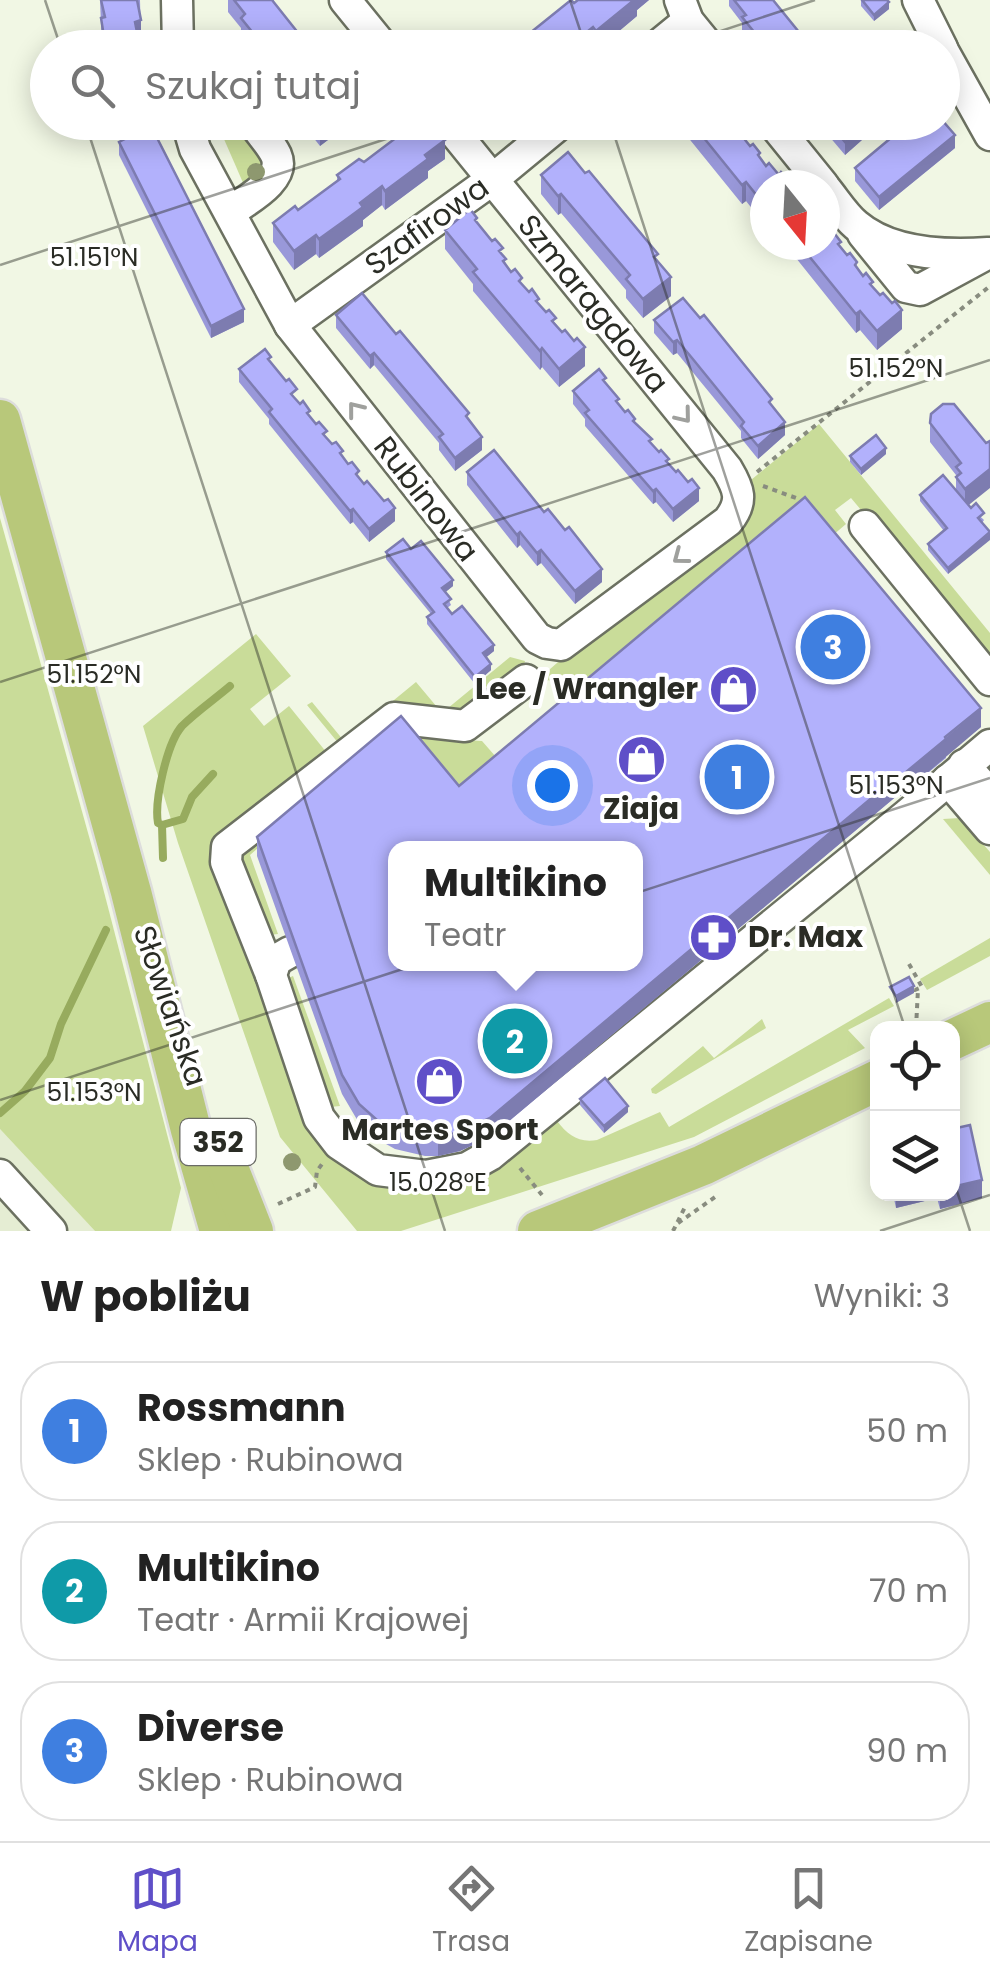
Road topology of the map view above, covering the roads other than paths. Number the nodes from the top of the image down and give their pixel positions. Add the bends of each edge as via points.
1 (177, 0) edge
2 (345, 0) edge
3 (918, 0) edge
4 (178, 30) edge
5 (369, 30) edge
6 (933, 30) edge
7 (960, 81) edge
8 (990, 135) edge
9 (192, 140) edge
10 (266, 140) edge
11 (461, 140) edge
12 (540, 140) edge
13 (787, 140) edge
14 (811, 170) edge
15 (492, 178) junction
16 (840, 206) edge
17 (230, 212) junction
18 (989, 253) edge
19 (290, 325) junction
20 (0, 420) edge
21 (749, 486) joint
22 (865, 526) dead end
23 (526, 680) dead end
24 (990, 680) edge
25 (990, 744) edge
26 (956, 772) junction
27 (990, 794) edge
28 (990, 829) edge
29 (130, 892) junction
30 (870, 1084) edge
31 (703, 1166) junction
32 (0, 1175) edge
33 (545, 1219) edge
34 (259, 1220) edge
35 (48, 1226) edge
36 (220, 1231) edge
37 (594, 1231) edge

1 - 4 street
2 - 5 street
3 - 6 street
7 - 8 street
9 - 17 street, Rubinowa
10 - 17 street via 278,172
11 - 15 street, Szmaragdowa
12 - 15 street, Szafirowa
13 - 14 street
15 - 19 street, Szafirowa
15 -> 21 street, Szmaragdowa via 726,469
16 - 18 street via 906,287 920,290
17 - 19 street, Rubinowa
21 -> 19 street, Rubinowa via 728,520 561,645 546,643
20 - 29 main road, Słowiańska / 352
22 - 24 street
23 - 26 street via 465,726 394,718 227,847 226,862 281,963 319,1118 339,1144 378,1170 426,1176 468,1168 501,1146
25 - 26 street
26 - 27 street
26 - 28 street
29 - 34 main road, Słowiańska / 352 via 217,1140
29 - 36 main road, Słowiańska / 352
30 - 31 main road
31 - 33 main road
31 - 37 main road
32 - 35 street

